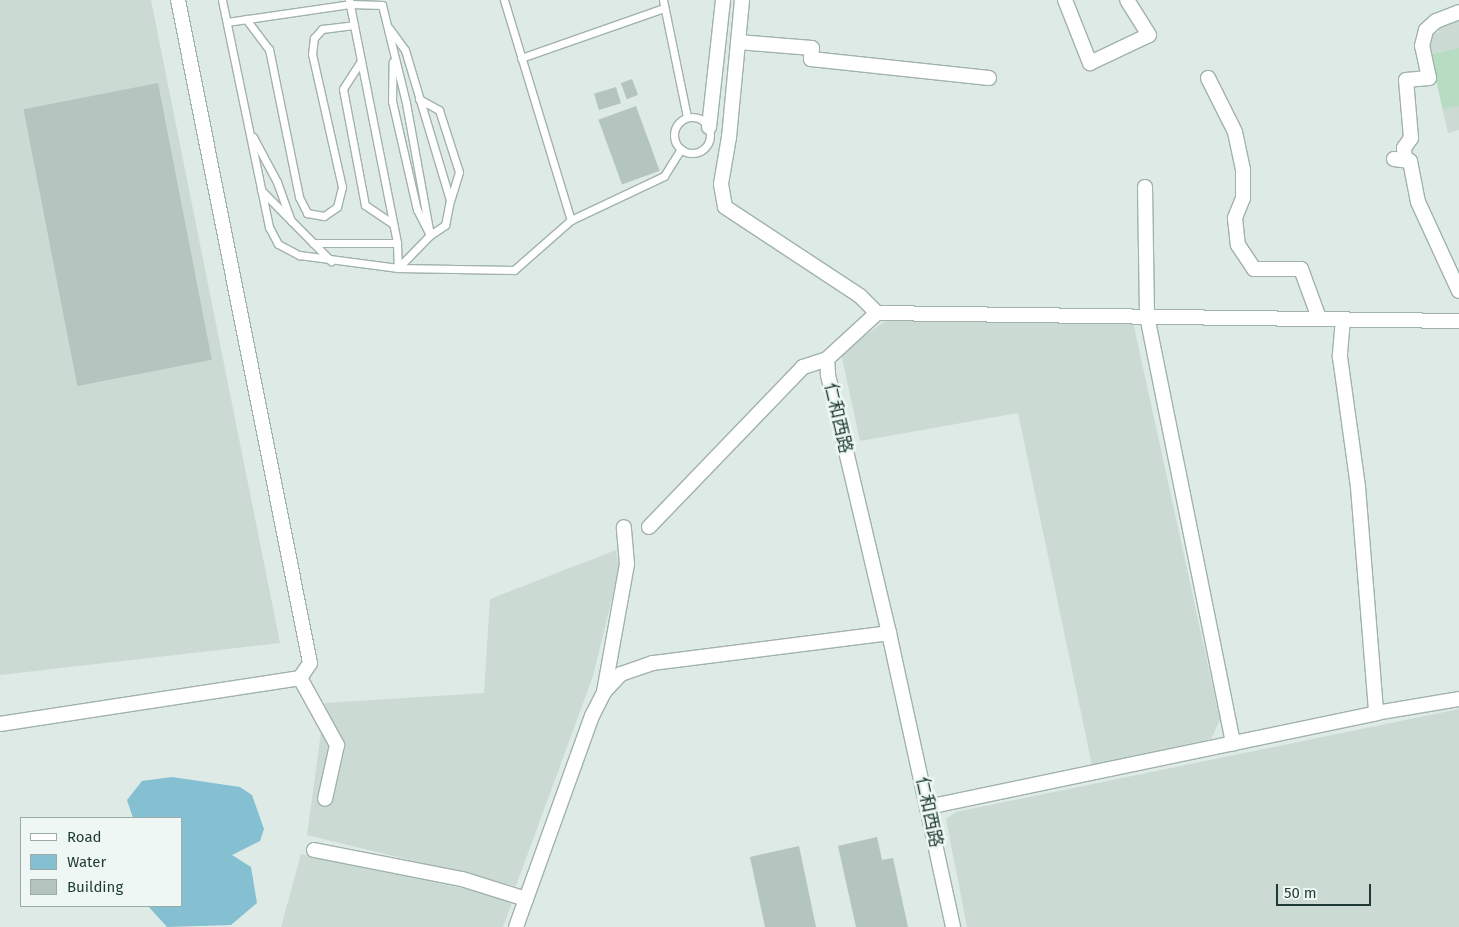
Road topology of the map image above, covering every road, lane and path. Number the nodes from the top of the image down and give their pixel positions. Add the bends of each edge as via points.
1 (178, 0) edge
2 (222, 0) edge
3 (504, 0) edge
4 (723, 0) edge
5 (742, 0) edge
6 (1065, 0) edge
7 (1127, 0) edge
8 (349, 2) edge
9 (663, 4) edge
10 (1459, 12) edge
11 (246, 19) junction
12 (227, 22) junction
13 (354, 25) junction
14 (387, 26) junction
15 (738, 42) junction
16 (393, 51) junction
17 (522, 58) junction
18 (361, 61) junction
19 (989, 78) dead end
20 (1208, 78) dead end
21 (419, 99) junction
22 (686, 117) junction
23 (709, 127) junction
24 (249, 130) junction
25 (681, 149) junction
26 (1145, 187) dead end
27 (261, 190) junction
28 (450, 200) junction
29 (571, 220) junction
30 (291, 221) junction
31 (393, 224) junction
32 (430, 235) junction
33 (313, 243) junction
34 (397, 243) junction
35 (331, 261) junction
36 (398, 268) junction
37 (1459, 291) edge
38 (877, 312) junction
39 (1147, 316) junction
40 (1319, 318) junction
41 (1343, 319) junction
42 (1459, 321) edge
43 (827, 359) junction
44 (624, 527) dead end
45 (649, 528) dead end
46 (889, 633) junction
47 (300, 678) junction
48 (604, 692) junction
49 (1459, 699) edge
50 (1376, 713) junction
51 (0, 724) edge
52 (1233, 743) junction
53 (324, 799) dead end
54 (928, 806) junction
55 (314, 850) dead end
56 (526, 899) junction
57 (516, 927) edge
58 (953, 927) edge

1 - 47 street via 310,663
2 - 12 lane
3 - 17 lane
4 - 23 street
5 - 15 street
6 - 7 street via 1090,62 1149,35
8 - 11 lane
8 - 13 lane
8 - 14 lane via 382,5
9 - 17 lane
9 - 22 lane
10 - 37 street via 1436,21 1426,30 1422,46 1429,78 1406,80 1411,138 1400,159 1410,161 1418,202
11 - 12 lane
11 - 13 lane via 269,49 299,197 307,213 324,216 337,207 342,187 312,54 314,38 322,29
12 - 24 lane
13 - 18 lane
14 - 16 lane
14 - 21 lane via 405,50
15 - 19 street via 812,48 811,59
15 - 38 street via 721,184 725,207 860,296
16 - 32 lane
16 - 32 lane via 392,101 417,210
17 - 29 lane
18 - 31 lane
18 - 31 lane via 343,89 365,205
20 - 40 street via 1235,132 1243,170 1243,198 1235,218 1238,245 1254,269 1301,269
21 - 28 lane
21 - 28 lane via 439,110 460,172
22 - 23 lane via 697,117
22 - 25 lane via 675,129 675,140
23 - 25 lane via 710,139 704,149 693,153
24 - 27 lane
24 - 30 lane via 277,182
25 - 29 lane via 664,176
26 - 39 street
27 - 30 lane
27 - 35 lane via 269,227 278,244 300,256
28 - 32 lane via 445,225
29 - 36 lane via 514,270
30 - 33 lane
31 - 34 lane
32 - 36 lane
33 - 34 lane
33 - 35 lane
34 - 36 lane
35 - 36 lane
38 - 39 street
38 - 43 street, 仁和西路
39 - 40 street
39 - 52 street
40 - 41 street
41 - 42 street
41 - 50 street via 1340,357 1358,487
43 - 45 street via 803,367
43 - 46 street, 仁和西路 via 828,376
44 - 48 street via 627,564
46 - 48 street via 653,663 621,674
46 - 54 street, 仁和西路
47 - 51 street
47 - 53 street via 337,745
48 - 56 street via 592,716
49 - 50 street
50 - 52 street
52 - 54 street
54 - 58 street, 仁和西路
55 - 56 street via 462,880
56 - 57 street

